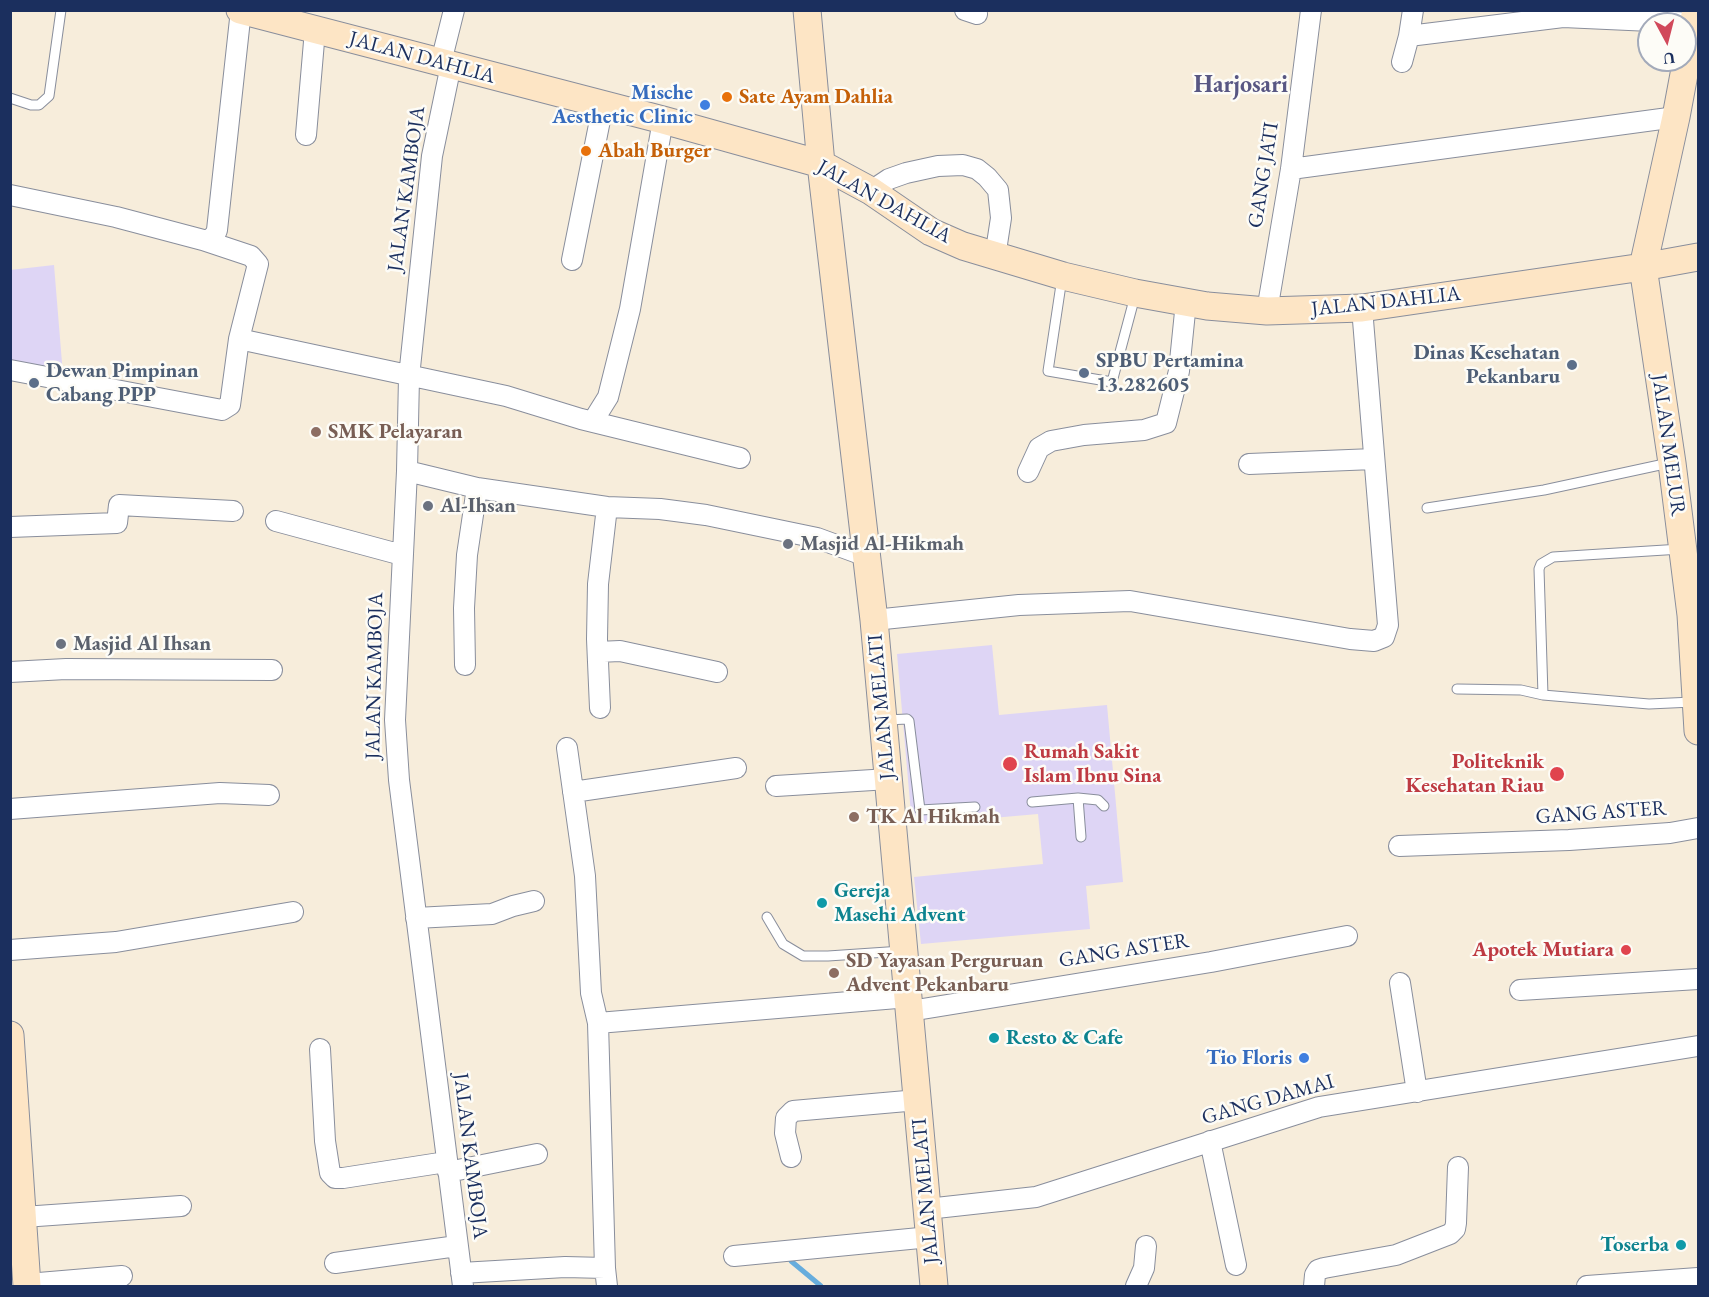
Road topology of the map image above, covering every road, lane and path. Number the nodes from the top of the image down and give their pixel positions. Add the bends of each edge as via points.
1 (61, 10) edge
2 (454, 10) edge
3 (807, 10) edge
4 (1311, 10) edge
5 (1413, 10) edge
6 (241, 11) edge
7 (1564, 14) edge
8 (1637, 16) edge
9 (315, 30) junction
10 (1409, 36) junction
11 (1402, 62) dead end
12 (446, 63) junction
13 (1685, 72) edge
14 (10, 98) edge
15 (603, 105) junction
16 (1676, 117) junction
17 (663, 120) junction
18 (306, 135) dead end
19 (821, 164) junction
20 (1291, 169) junction
21 (872, 191) junction
22 (10, 195) edge
23 (203, 240) junction
24 (1698, 256) edge
25 (995, 257) junction
26 (572, 260) dead end
27 (1643, 267) junction
28 (1062, 276) junction
29 (1136, 293) junction
30 (1186, 302) junction
31 (1362, 308) junction
32 (1267, 311) junction
33 (239, 339) junction
34 (10, 370) edge
35 (409, 377) junction
36 (593, 420) junction
37 (740, 458) dead end
38 (1374, 459) junction
39 (1672, 463) junction
40 (1249, 464) dead end
41 (407, 471) junction
42 (1028, 472) dead end
43 (477, 488) junction
44 (607, 507) junction
45 (1427, 508) dead end
46 (233, 511) dead end
47 (276, 521) dead end
48 (10, 527) edge
49 (1682, 549) junction
50 (402, 555) junction
51 (866, 556) junction
52 (1694, 615) edge
53 (874, 620) junction
54 (598, 651) junction
55 (465, 665) dead end
56 (272, 670) dead end
57 (10, 672) edge
58 (717, 672) dead end
59 (1457, 689) dead end
60 (1543, 695) junction
61 (1695, 702) junction
62 (600, 708) dead end
63 (883, 721) junction
64 (1698, 731) edge
65 (567, 748) dead end
66 (736, 768) dead end
67 (889, 779) junction
68 (776, 786) dead end
69 (573, 792) junction
70 (269, 795) dead end
71 (1078, 798) junction
72 (1032, 802) dead end
73 (1104, 806) dead end
74 (975, 807) dead end
75 (10, 809) edge
76 (1698, 828) edge
77 (1082, 837) dead end
78 (1399, 846) dead end
79 (534, 902) dead end
80 (293, 912) dead end
81 (767, 917) dead end
82 (416, 918) junction
83 (1347, 936) dead end
84 (10, 950) edge
85 (904, 951) junction
86 (1698, 979) edge
87 (1400, 983) dead end
88 (1520, 990) dead end
89 (909, 1004) junction
90 (597, 1023) junction
91 (10, 1035) edge
92 (11, 1042) edge
93 (1698, 1046) edge
94 (321, 1049) dead end
95 (1417, 1092) junction
96 (918, 1100) junction
97 (1210, 1141) junction
98 (537, 1154) dead end
99 (791, 1157) dead end
100 (447, 1167) junction
101 (1458, 1167) dead end
102 (18, 1200) edge
103 (181, 1206) dead end
104 (927, 1209) junction
105 (930, 1237) junction
106 (457, 1246) junction
107 (1146, 1246) dead end
108 (734, 1256) dead end
109 (335, 1263) dead end
110 (1236, 1265) dead end
111 (122, 1276) dead end
112 (606, 1277) edge
113 (1698, 1278) edge
114 (462, 1280) edge
115 (27, 1285) edge
116 (934, 1287) edge
117 (1136, 1287) edge
118 (1314, 1287) edge
119 (1587, 1287) edge

1 - 14 lane via 49,96 39,105
2 - 12 street, JALAN KAMBOJA
3 - 19 street, JALAN MELATI
4 - 20 street, GANG JATI
5 - 10 street
6 - 9 street, JALAN DAHLIA
6 - 23 street via 217,230 209,240
7 - 8 street
7 - 10 street
9 - 12 street, JALAN DAHLIA
9 - 18 street
10 - 11 street
12 - 15 street, JALAN DAHLIA
12 - 35 street, JALAN KAMBOJA via 432,156
13 - 16 street
15 - 17 street, JALAN DAHLIA
15 - 26 street
16 - 20 street
16 - 27 street
17 - 19 street, JALAN DAHLIA
17 - 36 street via 630,309 608,397
19 - 21 street, JALAN DAHLIA
19 - 51 street, JALAN MELATI
20 - 32 street, GANG JATI
21 - 25 street, JALAN DAHLIA via 931,232
21 - 25 street via 889,178 938,166 977,169 998,190 1001,218
22 - 23 street
23 - 33 street via 250,256 258,264
24 - 27 street, JALAN DAHLIA
25 - 28 street, JALAN DAHLIA
27 - 31 street, JALAN DAHLIA
27 - 39 street, JALAN MELUR
28 - 29 street, JALAN DAHLIA
28 - 29 lane via 1048,370 1112,382
29 - 30 street, JALAN DAHLIA
30 - 32 street, JALAN DAHLIA
30 - 42 street via 1179,371 1166,423 1144,430 1051,441 1039,448
31 - 32 street, JALAN DAHLIA
31 - 38 street
33 - 34 street via 230,405 222,410
33 - 35 street
35 - 36 street via 507,396
35 - 41 street, JALAN KAMBOJA
36 - 37 street
38 - 40 street
38 - 53 street via 1388,625 1384,637 1374,641 1130,601 1018,605
39 - 45 lane via 1544,490
39 - 49 street, JALAN MELUR
41 - 43 street
41 - 50 street, JALAN KAMBOJA
43 - 44 street
43 - 55 street via 467,555
44 - 51 street via 706,515 817,538
44 - 54 street via 598,584
46 - 48 street via 118,505 117,523
47 - 50 street
49 - 52 street, JALAN MELUR
49 - 60 lane via 1553,557 1541,564
50 - 82 street, JALAN KAMBOJA via 395,720
51 - 53 street, JALAN MELATI
52 - 61 street, JALAN MELUR
53 - 63 street, JALAN MELATI
54 - 58 street via 620,651
54 - 62 street
56 - 57 street
59 - 60 lane via 1521,690
60 - 61 lane via 1649,704
61 - 64 street, JALAN MELUR
63 - 67 street, JALAN MELATI
63 - 74 lane via 909,721 920,810
65 - 69 street
66 - 69 street
67 - 68 street
67 - 85 street, JALAN MELATI
69 - 90 street via 585,876 591,993
70 - 75 street via 220,793
71 - 72 lane
71 - 73 lane via 1098,800
71 - 77 lane
76 - 78 street, GANG ASTER via 1569,840
79 - 82 street via 492,914
80 - 84 street via 116,942
81 - 85 lane via 783,944 803,956
82 - 100 street, JALAN KAMBOJA
83 - 89 street, GANG ASTER via 1211,962
85 - 89 street, JALAN MELATI
86 - 88 street
87 - 95 street
89 - 90 street, GANG ASTER
89 - 96 street, JALAN MELATI
90 - 112 street
91 - 92 street
92 - 102 street
93 - 95 street, GANG DAMAI
94 - 100 street via 324,1141 330,1173 335,1178
95 - 97 street, GANG DAMAI via 1319,1107
96 - 99 street via 793,1111 786,1118 785,1133
96 - 104 street, JALAN MELATI
97 - 104 street, GANG DAMAI via 1036,1197
97 - 110 street
98 - 100 street
100 - 106 street, JALAN KAMBOJA
101 - 118 street via 1456,1223 1450,1234 1396,1255 1318,1270
102 - 103 street
102 - 115 street
104 - 105 street, JALAN MELATI
105 - 108 street
105 - 116 street, JALAN MELATI
106 - 109 street
106 - 114 street, JALAN KAMBOJA
107 - 117 street via 1144,1268
111 - 115 street
112 - 114 street via 565,1267
113 - 119 street

